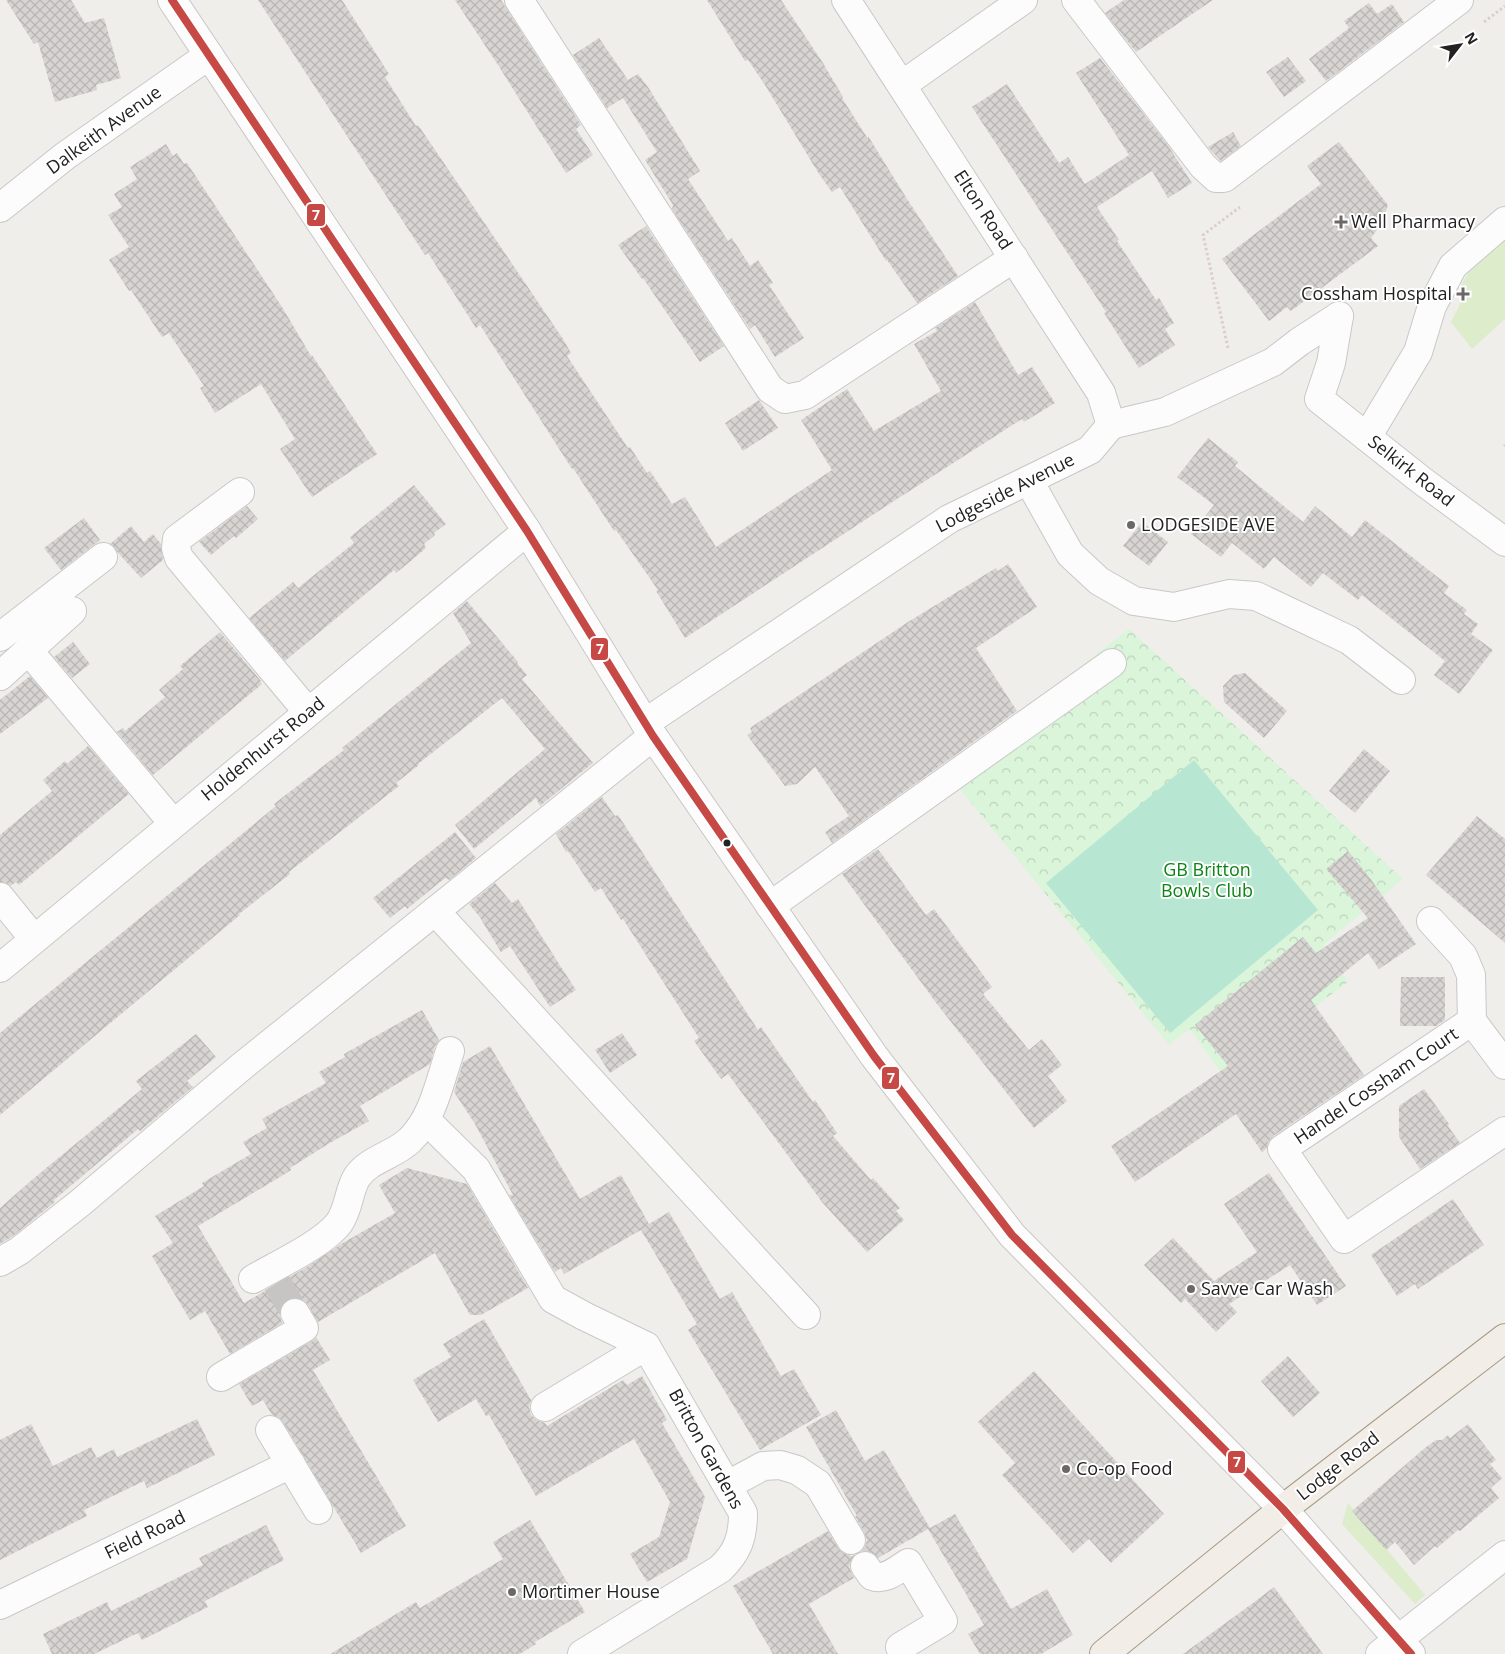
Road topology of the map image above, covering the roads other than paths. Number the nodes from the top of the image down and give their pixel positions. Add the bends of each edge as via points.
1 (172, 0) edge
2 (519, 0) edge
3 (846, 0) edge
4 (1023, 0) edge
5 (1076, 0) edge
6 (1459, 0) edge
7 (209, 54) junction
8 (902, 86) junction
9 (0, 208) edge
10 (1505, 221) edge
11 (1014, 258) junction
12 (1111, 425) junction
13 (1367, 437) junction
14 (1029, 481) junction
15 (240, 492) dead end
16 (527, 531) junction
17 (1505, 542) edge
18 (102, 557) dead end
19 (72, 611) dead end
20 (0, 637) edge
21 (28, 650) junction
22 (1112, 663) dead end
23 (0, 676) edge
24 (1401, 680) dead end
25 (308, 712) junction
26 (649, 729) junction
27 (173, 823) junction
28 (0, 897) edge
29 (770, 906) junction
30 (435, 911) junction
31 (1431, 921) dead end
32 (34, 940) junction
33 (0, 968) edge
34 (1472, 1021) junction
35 (450, 1051) dead end
36 (1505, 1064) edge
37 (426, 1120) junction
38 (1505, 1130) edge
39 (0, 1262) edge
40 (267, 1277) dead end
41 (295, 1313) tunnel mouth
42 (806, 1315) dead end
43 (1505, 1338) edge
44 (646, 1346) junction
45 (220, 1377) dead end
46 (545, 1407) dead end
47 (270, 1430) dead end
48 (291, 1464) junction
49 (728, 1485) junction
50 (1283, 1509) junction
51 (318, 1510) dead end
52 (851, 1540) dead end
53 (1505, 1556) edge
54 (865, 1566) dead end
55 (0, 1605) edge
56 (900, 1647) dead end
57 (1397, 1649) edge
58 (582, 1654) edge
59 (1104, 1654) edge

1 - 7 street
2 - 11 street via 770,389 785,399 806,395
3 - 8 street, Elton Road
4 - 8 street
5 - 6 street via 1203,166 1216,178 1224,178
7 - 9 street, Dalkeith Avenue via 65,156
7 - 16 street
8 - 11 street, Elton Road
10 - 13 street via 1453,266 1432,306 1418,352
11 - 12 street, Elton Road via 1101,393
12 - 13 street, Selkirk Road via 1165,412 1274,362 1339,316 1331,363 1319,398
12 - 14 street, Lodgeside Avenue via 1090,450
13 - 17 street, Selkirk Road
14 - 24 street via 1070,554 1099,581 1134,600 1174,607 1229,594 1256,596 1349,640
14 - 26 street, Lodgeside Avenue via 949,519
15 - 25 street via 177,539 179,558
16 - 25 street, Holdenhurst Road
16 - 26 street
18 - 20 street
19 - 21 street
21 - 23 street
21 - 27 street
22 - 29 street
25 - 27 street, Holdenhurst Road
26 - 29 street
26 - 30 street, Lodgeside Avenue
27 - 32 street, Holdenhurst Road
28 - 32 street
29 - 50 street via 874,1056 1012,1235
30 - 39 street, Lodgeside Avenue via 241,1067 80,1203
30 - 42 street
31 - 34 street, Handel Cossham Court via 1463,956 1471,975
32 - 33 street, Holdenhurst Road
34 - 36 street, Handel Cossham Court
34 - 38 street, Handel Cossham Court via 1282,1149 1344,1239
35 - 37 street
37 - 40 street via 409,1141 356,1177 346,1211 327,1235
37 - 44 street via 476,1169 553,1299
41 - 45 street via 304,1328
43 - 50 main road, Lodge Road
44 - 46 street
44 - 49 street, Britton Gardens
47 - 48 street
48 - 51 street
48 - 55 street, Field Road
49 - 52 street via 764,1466 780,1465 797,1470 818,1484
49 - 58 street, Britton Gardens via 743,1513 741,1540 729,1560 720,1569
50 - 57 street
50 - 59 main road, Lodge Road
53 - 57 street
54 - 56 street via 872,1576 878,1578 908,1563 942,1621

